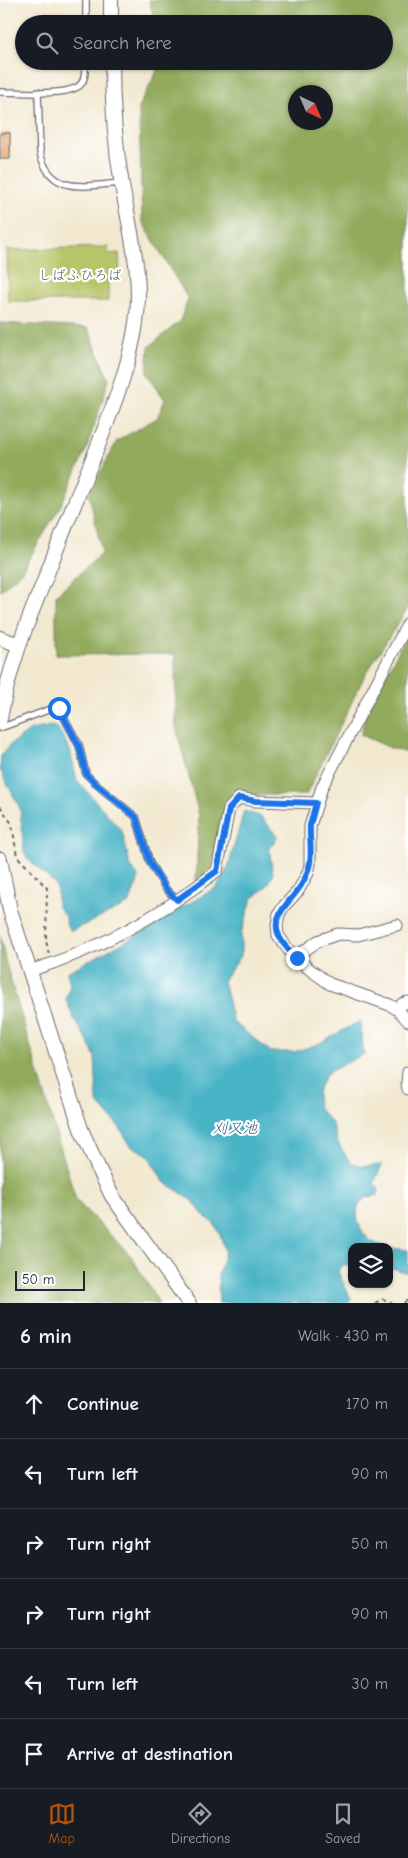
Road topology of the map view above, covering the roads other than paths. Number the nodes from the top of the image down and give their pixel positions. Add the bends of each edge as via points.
1 (86, 0) edge
2 (111, 0) edge
3 (86, 15) edge
4 (111, 15) edge
5 (85, 70) edge
6 (112, 70) edge
7 (0, 92) edge
8 (38, 92) junction
9 (122, 183) junction
10 (408, 623) edge
11 (0, 638) edge
12 (18, 645) junction
13 (0, 719) edge
14 (0, 728) edge
15 (316, 803) junction
16 (0, 859) edge
17 (177, 900) junction
18 (397, 925) dead end
19 (297, 958) junction
20 (30, 971) junction
21 (408, 1002) edge
22 (398, 1010) junction
23 (408, 1021) edge
24 (189, 1303) edge

1 - 3 lane
2 - 4 street
5 - 8 lane via 82,83 76,89
6 - 9 street
7 - 8 lane
8 - 9 lane via 40,152 47,171 62,184 71,186
9 - 12 street via 139,296 131,350 104,430
10 - 15 street
11 - 12 street
12 - 13 street
14 - 17 lane via 59,708 79,746 86,774 136,817 150,863
15 - 17 street via 239,798 229,809 217,871
15 - 19 street via 310,826 308,873 277,920 278,935
16 - 20 street via 10,910
17 - 20 street via 147,920 86,951
18 - 19 street via 358,935 338,934 318,941
19 - 22 street via 330,984
20 - 24 street via 81,1129 97,1166 117,1202
21 - 22 street
22 - 23 street

